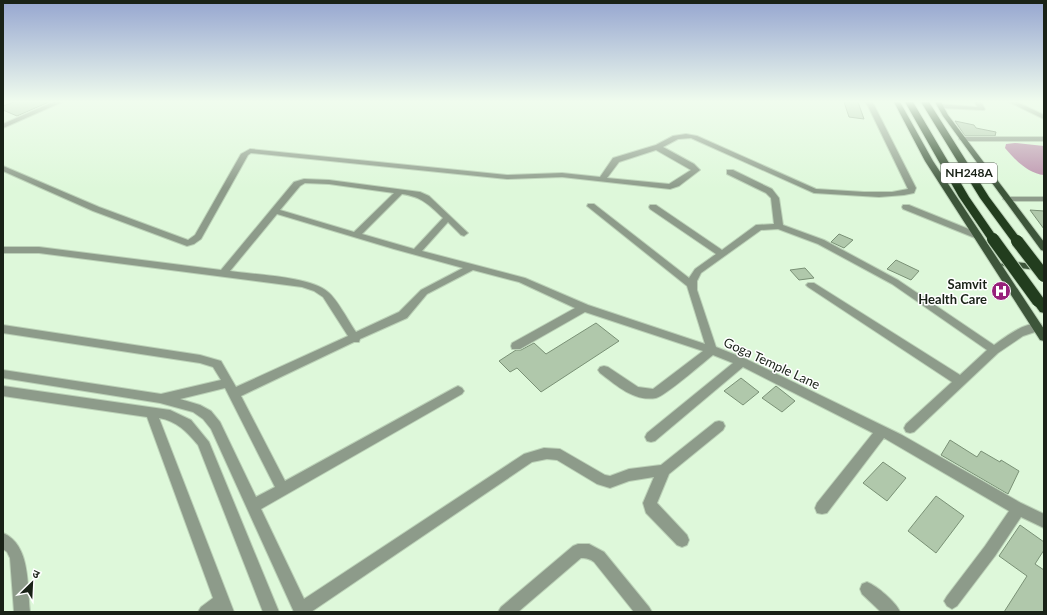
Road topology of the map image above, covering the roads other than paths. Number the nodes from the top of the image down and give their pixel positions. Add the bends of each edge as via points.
1 (884, 131) edge
2 (912, 131) edge
3 (926, 131) edge
4 (943, 131) edge
5 (957, 131) edge
6 (963, 139) junction
7 (1044, 139) edge
8 (659, 148) junction
9 (3, 168) edge
10 (730, 172) dead end
11 (602, 180) junction
12 (401, 191) junction
13 (1007, 199) junction
14 (1044, 199) edge
15 (591, 206) dead end
16 (653, 207) dead end
17 (906, 207) dead end
18 (275, 210) junction
19 (447, 218) junction
20 (779, 226) junction
21 (464, 233) dead end
22 (356, 235) junction
23 (978, 236) junction
24 (1044, 248) edge
25 (3, 250) edge
26 (416, 252) junction
27 (722, 254) junction
28 (995, 263) junction
29 (472, 267) junction
30 (1044, 268) edge
31 (223, 274) junction
32 (1044, 276) edge
33 (692, 285) junction
34 (810, 285) dead end
35 (1041, 305) edge
36 (584, 308) junction
37 (1037, 327) junction
38 (3, 329) edge
39 (1044, 337) edge
40 (355, 339) junction
41 (516, 346) dead end
42 (712, 350) junction
43 (994, 350) junction
44 (742, 362) junction
45 (604, 370) dead end
46 (3, 374) edge
47 (960, 381) junction
48 (230, 389) junction
49 (3, 391) edge
50 (458, 391) dead end
51 (160, 398) junction
52 (151, 412) junction
53 (719, 426) dead end
54 (910, 428) dead end
55 (882, 431) junction
56 (651, 437) dead end
57 (664, 470) junction
58 (283, 490) junction
59 (253, 506) junction
60 (822, 508) dead end
61 (1016, 508) junction
62 (1044, 521) edge
63 (3, 540) edge
64 (682, 540) dead end
65 (867, 589) dead end
66 (952, 601) dead end
67 (224, 606) edge
68 (515, 609) edge
69 (301, 611) edge
70 (22, 612) edge
71 (206, 612) edge
72 (271, 612) edge
73 (644, 612) edge
74 (892, 612) edge

1 - 8 street via 912,188 911,191 900,194 814,191 692,136 681,136
2 - 23 main road
3 - 35 highway, NH248A, bridge via 964,197
4 - 32 highway, NH248A, bridge via 985,198
5 - 6 main road
6 - 7 street
6 - 13 main road
8 - 11 street via 616,160
8 - 11 street via 692,166 695,172 670,187
9 - 11 street via 96,209 187,243 198,237 245,154 250,151 507,177 556,175
10 - 20 street via 769,191 775,198
12 - 18 street via 304,181 297,184
12 - 19 street via 426,198
12 - 22 street
13 - 14 street
13 - 24 main road
15 - 33 street
16 - 27 street
17 - 23 street
18 - 22 street, Goga Temple Lane
18 - 31 street
19 - 21 street
19 - 26 street
20 - 27 street via 759,227
20 - 43 street via 821,242 882,274
22 - 26 street, Goga Temple Lane
23 - 28 main road
25 - 31 street via 39,250
26 - 29 street, Goga Temple Lane
27 - 33 street via 698,271
28 - 30 main road
28 - 37 main road
29 - 36 street, Goga Temple Lane via 522,280
29 - 40 street via 424,292 403,316
31 - 40 street via 286,281 317,289 326,295
33 - 42 street
34 - 47 street
36 - 41 street
36 - 42 street, Goga Temple Lane
37 - 39 main road
37 - 43 street via 1019,333
38 - 48 street via 200,359 216,364
40 - 48 street
42 - 44 street, Goga Temple Lane
42 - 45 street via 656,393 648,395 628,388
43 - 47 street
44 - 55 street, Goga Temple Lane
44 - 56 street
46 - 51 street
47 - 54 street
48 - 51 street
48 - 58 street
49 - 52 street
50 - 58 street
51 - 59 street via 196,408 208,415 216,426
52 - 67 street
52 - 72 street via 170,415 187,424 203,442
53 - 57 street
55 - 60 street
55 - 61 street, Goga Temple Lane
57 - 64 street via 650,503 651,508
57 - 69 street via 628,475 610,482 602,480 560,455 544,452 528,458
58 - 59 street
59 - 69 street
61 - 62 street, Goga Temple Lane
61 - 66 street via 1015,514 990,551
63 - 70 street via 12,547 17,556
65 - 74 street
67 - 71 street
68 - 73 street via 578,552 586,550 599,558

